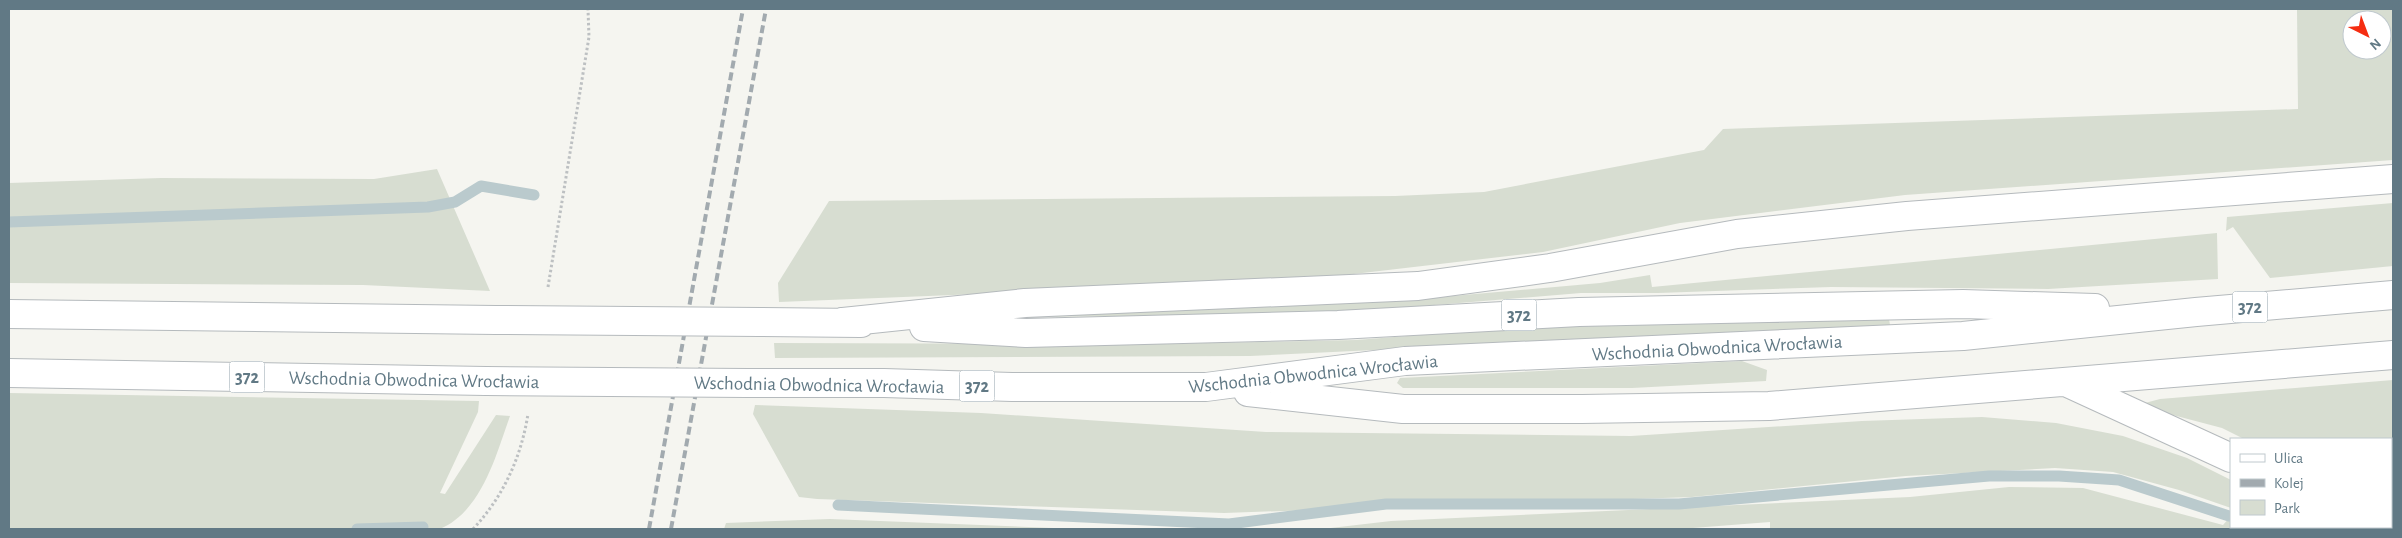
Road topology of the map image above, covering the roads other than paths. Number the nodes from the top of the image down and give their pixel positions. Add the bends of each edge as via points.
1 (2393, 179) edge
2 (2393, 295) edge
3 (2196, 312) junction
4 (9, 314) edge
5 (843, 322) junction
6 (2393, 355) edge
7 (9, 373) edge
8 (2067, 382) junction
9 (1206, 387) junction
10 (2230, 458) edge

1 - 5 main road via 1907,216 1738,234 1550,268 1418,286 1025,303
2 - 3 main road, Wschodnia Obwodnica Wrocławia / 372
3 - 5 main road, Wschodnia Obwodnica Wrocławia / 372 via 1964,304 1579,312 1338,325 1026,333
3 - 9 main road, Wschodnia Obwodnica Wrocławia / 372 via 1963,336 1405,361
4 - 5 main road, Wschodnia Obwodnica Wrocławia / 372, bridge
6 - 8 main road
7 - 9 main road, Wschodnia Obwodnica Wrocławia / 372, bridge
8 - 9 main road via 1769,406 1582,409 1403,409
8 - 10 main road

